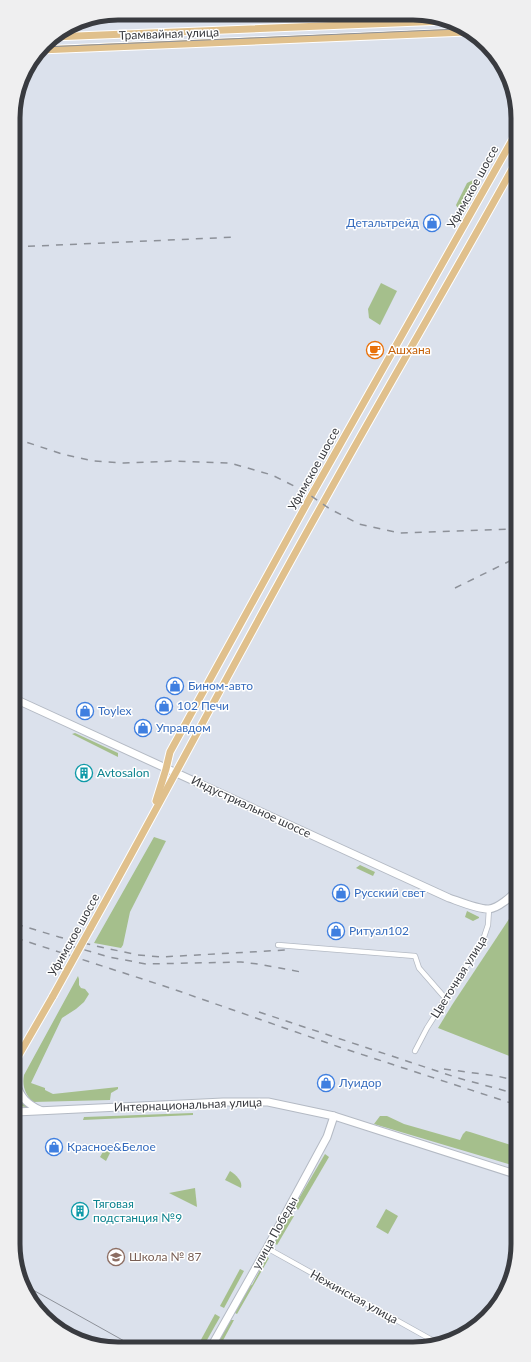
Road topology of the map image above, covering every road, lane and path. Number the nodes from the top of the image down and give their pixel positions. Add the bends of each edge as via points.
1 (430, 22) edge
2 (460, 32) edge
3 (65, 36) edge
4 (48, 50) edge
5 (511, 142) edge
6 (511, 171) edge
7 (20, 700) edge
8 (166, 768) junction
9 (175, 772) junction
10 (151, 821) junction
11 (511, 896) edge
12 (489, 909) junction
13 (278, 945) dead end
14 (446, 999) junction
15 (415, 1051) dead end
16 (20, 1053) edge
17 (20, 1095) edge
18 (40, 1110) junction
19 (20, 1112) edge
20 (334, 1116) junction
21 (511, 1172) edge
22 (267, 1248) junction
23 (432, 1340) edge
24 (213, 1342) edge

1 - 3 main road, Трамвайная улица
2 - 4 main road, Трамвайная улица
5 - 8 main road, Уфимское шоссе via 311,496 170,752
6 - 9 main road, Уфимское шоссе via 319,509
7 - 8 street, Индустриальное шоссе
8 - 9 street, Индустриальное шоссе
8 - 10 main road, Уфимское шоссе
9 - 10 main road, Уфимское шоссе
9 - 12 street, Индустриальное шоссе via 449,898
10 - 16 main road, Уфимское шоссе, bridge
11 - 12 street via 503,903
12 - 14 street, Цветочная улица via 484,940
13 - 14 street via 415,956 419,968
14 - 15 street, Цветочная улица
17 - 18 street
18 - 19 street, Интернациональная улица
18 - 20 street, Интернациональная улица via 268,1102
20 - 21 street, Интернациональная улица
20 - 22 street, улица Победы via 327,1137
22 - 23 street, Нежинская улица
22 - 24 street, улица Победы

